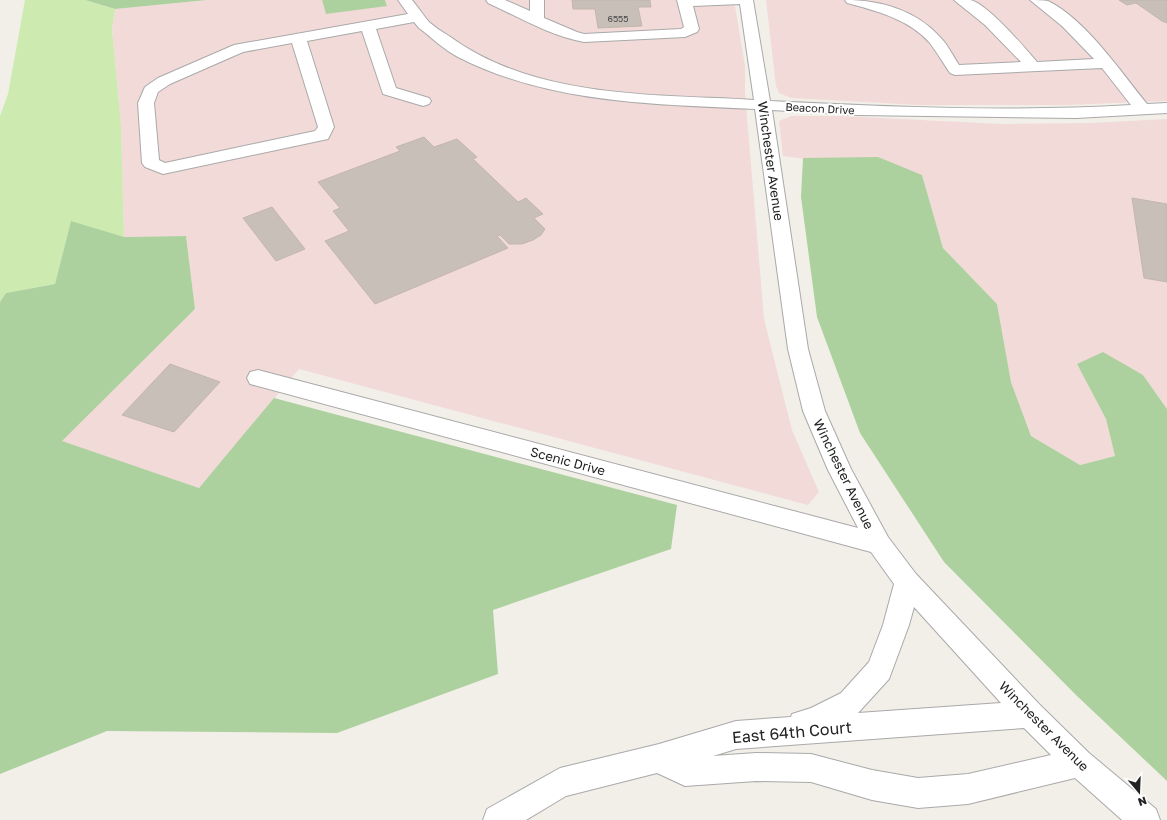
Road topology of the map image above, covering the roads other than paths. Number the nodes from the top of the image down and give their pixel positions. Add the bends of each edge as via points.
1 (405, 0) edge
2 (493, 0) edge
3 (537, 0) edge
4 (746, 0) edge
5 (852, 0) edge
6 (961, 0) edge
7 (1037, 0) edge
8 (684, 1) edge
9 (417, 17) junction
10 (537, 21) junction
11 (366, 25) junction
12 (298, 37) junction
13 (1106, 63) junction
14 (1033, 66) junction
15 (423, 101) dead end
16 (763, 105) junction
17 (1167, 108) edge
18 (1142, 109) junction
19 (258, 378) dead end
20 (879, 544) junction
21 (907, 582) junction
22 (1030, 714) junction
23 (772, 733) junction
24 (659, 758) junction
25 (1079, 763) junction
26 (498, 820) edge
27 (1145, 820) edge

1 - 9 street, Beacon Drive
2 - 10 street
3 - 10 street
4 - 8 street
4 - 16 street, Winchester Avenue
5 - 14 street via 889,10 919,25 934,39 955,70
6 - 14 street via 996,25
7 - 13 street via 1073,26
8 - 10 street via 692,29 672,35 584,38
9 - 11 street
9 - 16 street, Beacon Drive via 462,53 508,74 575,91 629,98
11 - 12 street
11 - 15 street via 389,91
12 - 12 street via 239,48 164,81 151,90 146,103 151,163 163,169 322,135 326,127
13 - 14 street
13 - 18 street
16 - 18 street, Beacon Drive via 857,110 1076,112
16 - 20 street, Winchester Avenue via 798,349 814,411 840,470
17 - 18 street, Beacon Drive
19 - 20 street, Scenic Drive
20 - 21 street, Winchester Avenue
21 - 22 street, Winchester Avenue
21 - 23 street via 896,625 879,670 851,702 816,720
22 - 23 street, East 64th Court
22 - 25 street, Winchester Avenue
23 - 24 street, East 64th Court via 736,735
24 - 25 street via 684,772 756,767 811,768 872,785 918,793 968,789
24 - 26 street, East 64th Court via 560,783
25 - 27 street, Winchester Avenue

